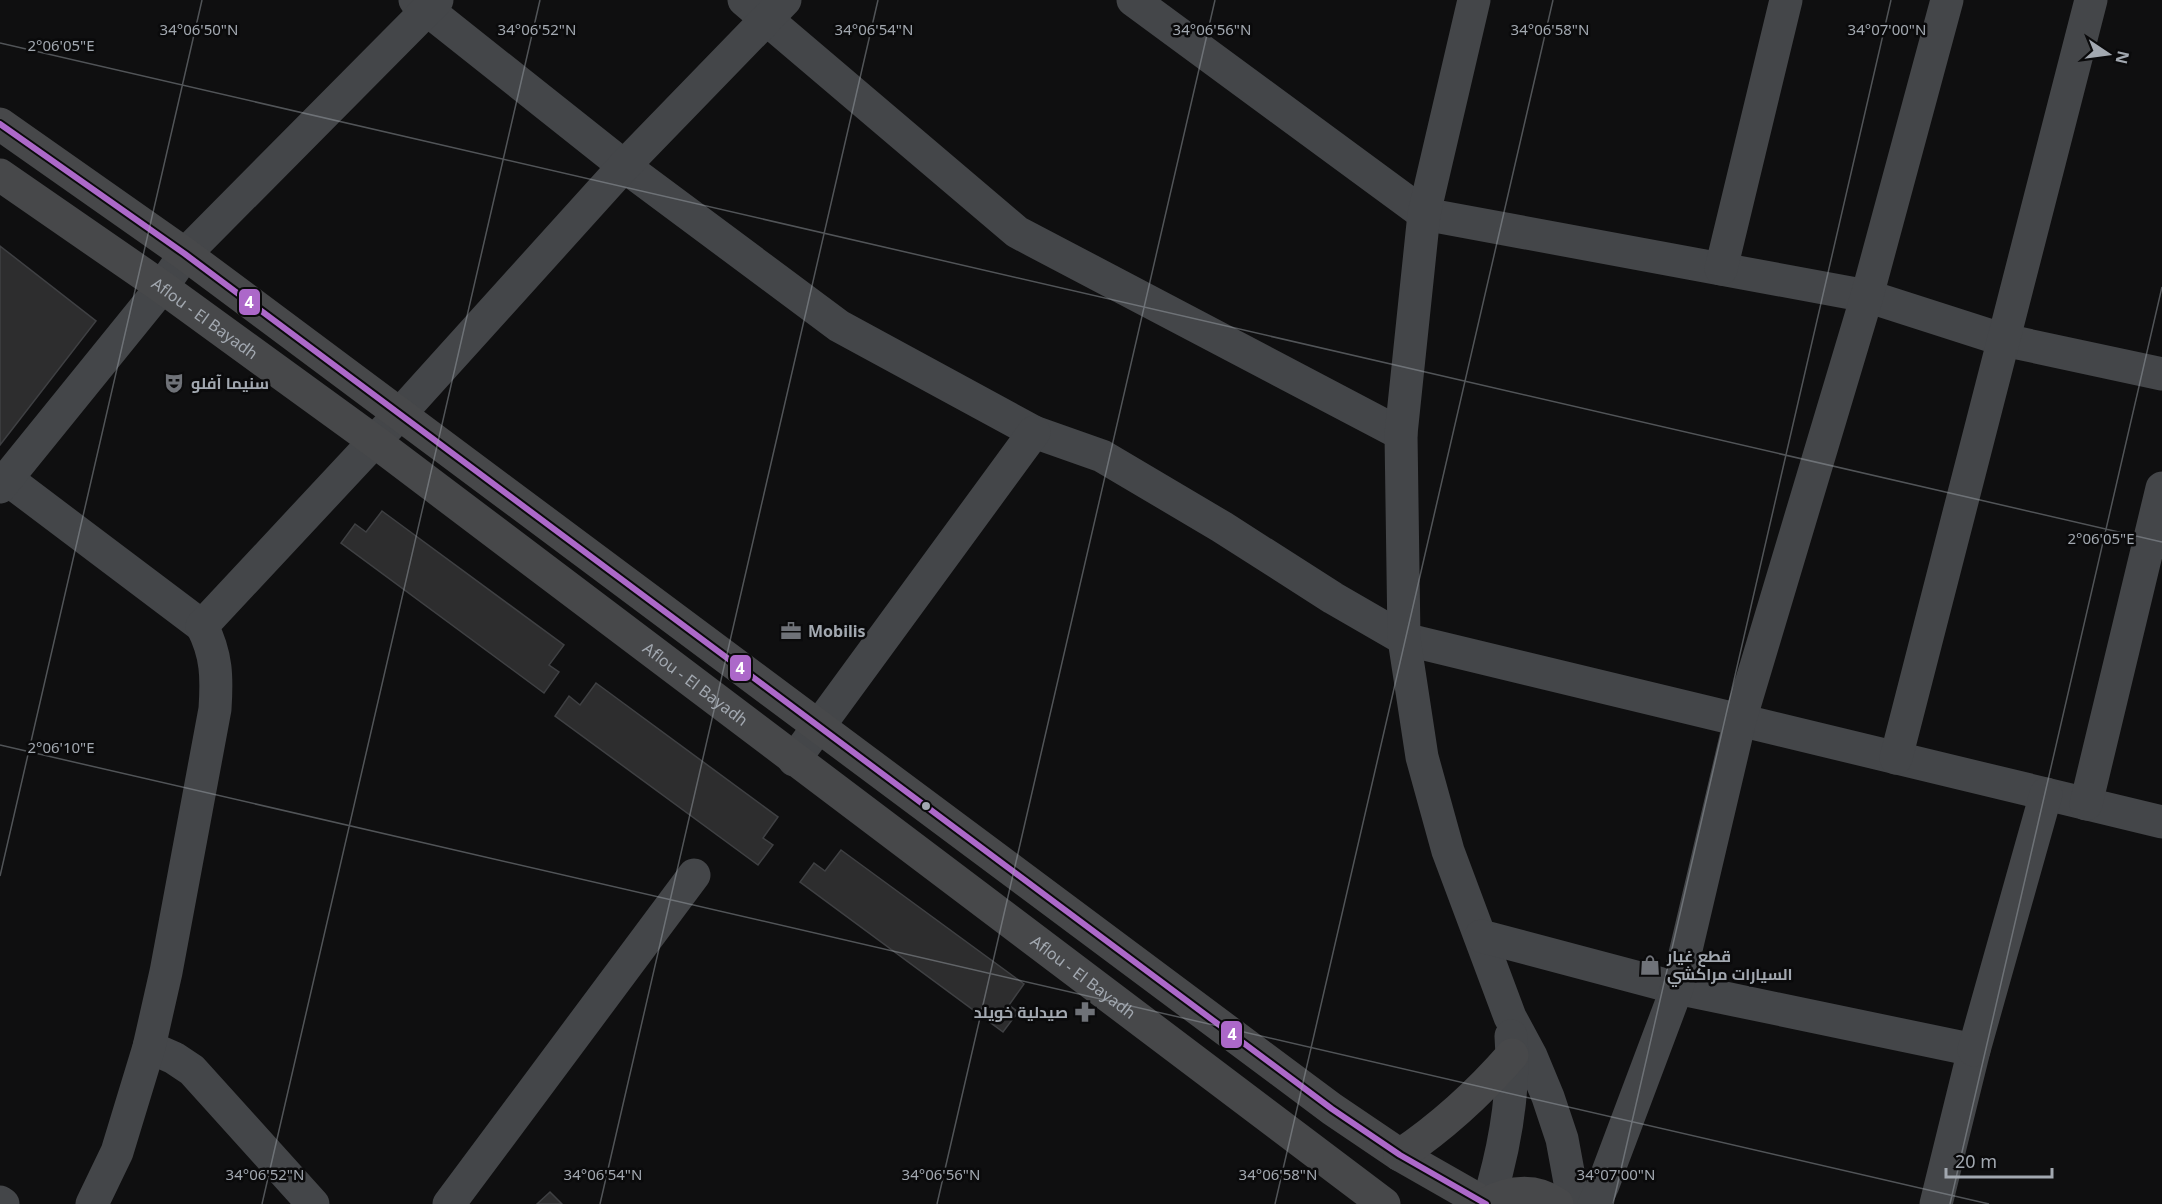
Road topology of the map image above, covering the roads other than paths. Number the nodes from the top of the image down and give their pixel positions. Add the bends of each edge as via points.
1 (1133, 0) edge
2 (1474, 0) edge
3 (1786, 0) edge
4 (1947, 0) edge
5 (2091, 0) edge
6 (427, 3) edge
7 (765, 6) edge
8 (0, 124) edge
9 (624, 166) junction
10 (0, 175) edge
11 (1424, 214) junction
12 (185, 254) junction
13 (1721, 269) junction
14 (162, 287) junction
15 (1867, 296) junction
16 (2004, 340) junction
17 (2162, 374) edge
18 (399, 415) junction
19 (1034, 432) junction
20 (1401, 434) junction
21 (374, 441) junction
22 (4, 483) edge
23 (2162, 488) edge
24 (202, 626) junction
25 (1404, 639) junction
26 (1740, 720) junction
27 (819, 727) junction
28 (1896, 758) junction
29 (795, 760) junction
30 (2046, 794) junction
31 (2086, 804) junction
32 (2162, 822) edge
33 (694, 875) dead end
34 (1056, 903) junction
35 (1481, 936) junction
36 (1032, 939) junction
37 (1677, 988) junction
38 (1510, 1017) junction
39 (150, 1047) junction
40 (1974, 1050) junction
41 (1512, 1055) junction
42 (1400, 1155) junction
43 (92, 1204) edge
44 (313, 1204) edge
45 (449, 1204) edge
46 (1384, 1204) edge
47 (1486, 1204) edge
48 (1557, 1204) edge
49 (1574, 1204) edge
50 (1594, 1204) edge
51 (1936, 1204) edge

1 - 11 street
2 - 11 street
3 - 13 street
4 - 15 street
5 - 16 street
6 - 9 street
6 - 12 street
7 - 9 street
7 - 20 street via 1017,232
8 - 12 main road
9 - 18 street
9 - 19 street via 839,326
10 - 14 main road, Aflou - El Bayadh
11 - 13 street
11 - 20 street
12 - 14 street
12 - 18 main road
13 - 15 street
14 - 21 main road, Aflou - El Bayadh
14 - 22 street
15 - 16 street
15 - 26 street
16 - 17 street
16 - 28 street
18 - 21 street
18 - 27 main road
19 - 25 street via 1102,456
19 - 27 street
20 - 25 street
21 - 24 street
21 - 29 main road, Aflou - El Bayadh
22 - 24 street
23 - 31 street
24 - 39 street via 214,661 215,709
25 - 26 street
25 - 35 street via 1422,757 1448,851
26 - 28 street
26 - 37 street
27 - 29 street
27 - 34 main road
28 - 30 street
29 - 36 main road, Aflou - El Bayadh
30 - 31 street
30 - 40 street
31 - 32 street
33 - 45 street
34 - 36 main road
34 - 42 main road via 1332,1109
35 - 37 street
35 - 38 street
36 - 46 main road, Aflou - El Bayadh
37 - 40 street
37 - 50 street
38 - 41 street
38 - 49 street via 1548,1097 1562,1139
39 - 43 street via 117,1152
39 - 44 street via 192,1070
40 - 51 street
41 - 42 main road via 1461,1110
41 - 47 street via 1507,1130
42 - 47 main road
47 - 48 main road via 1504,1195 1521,1193 1538,1195

